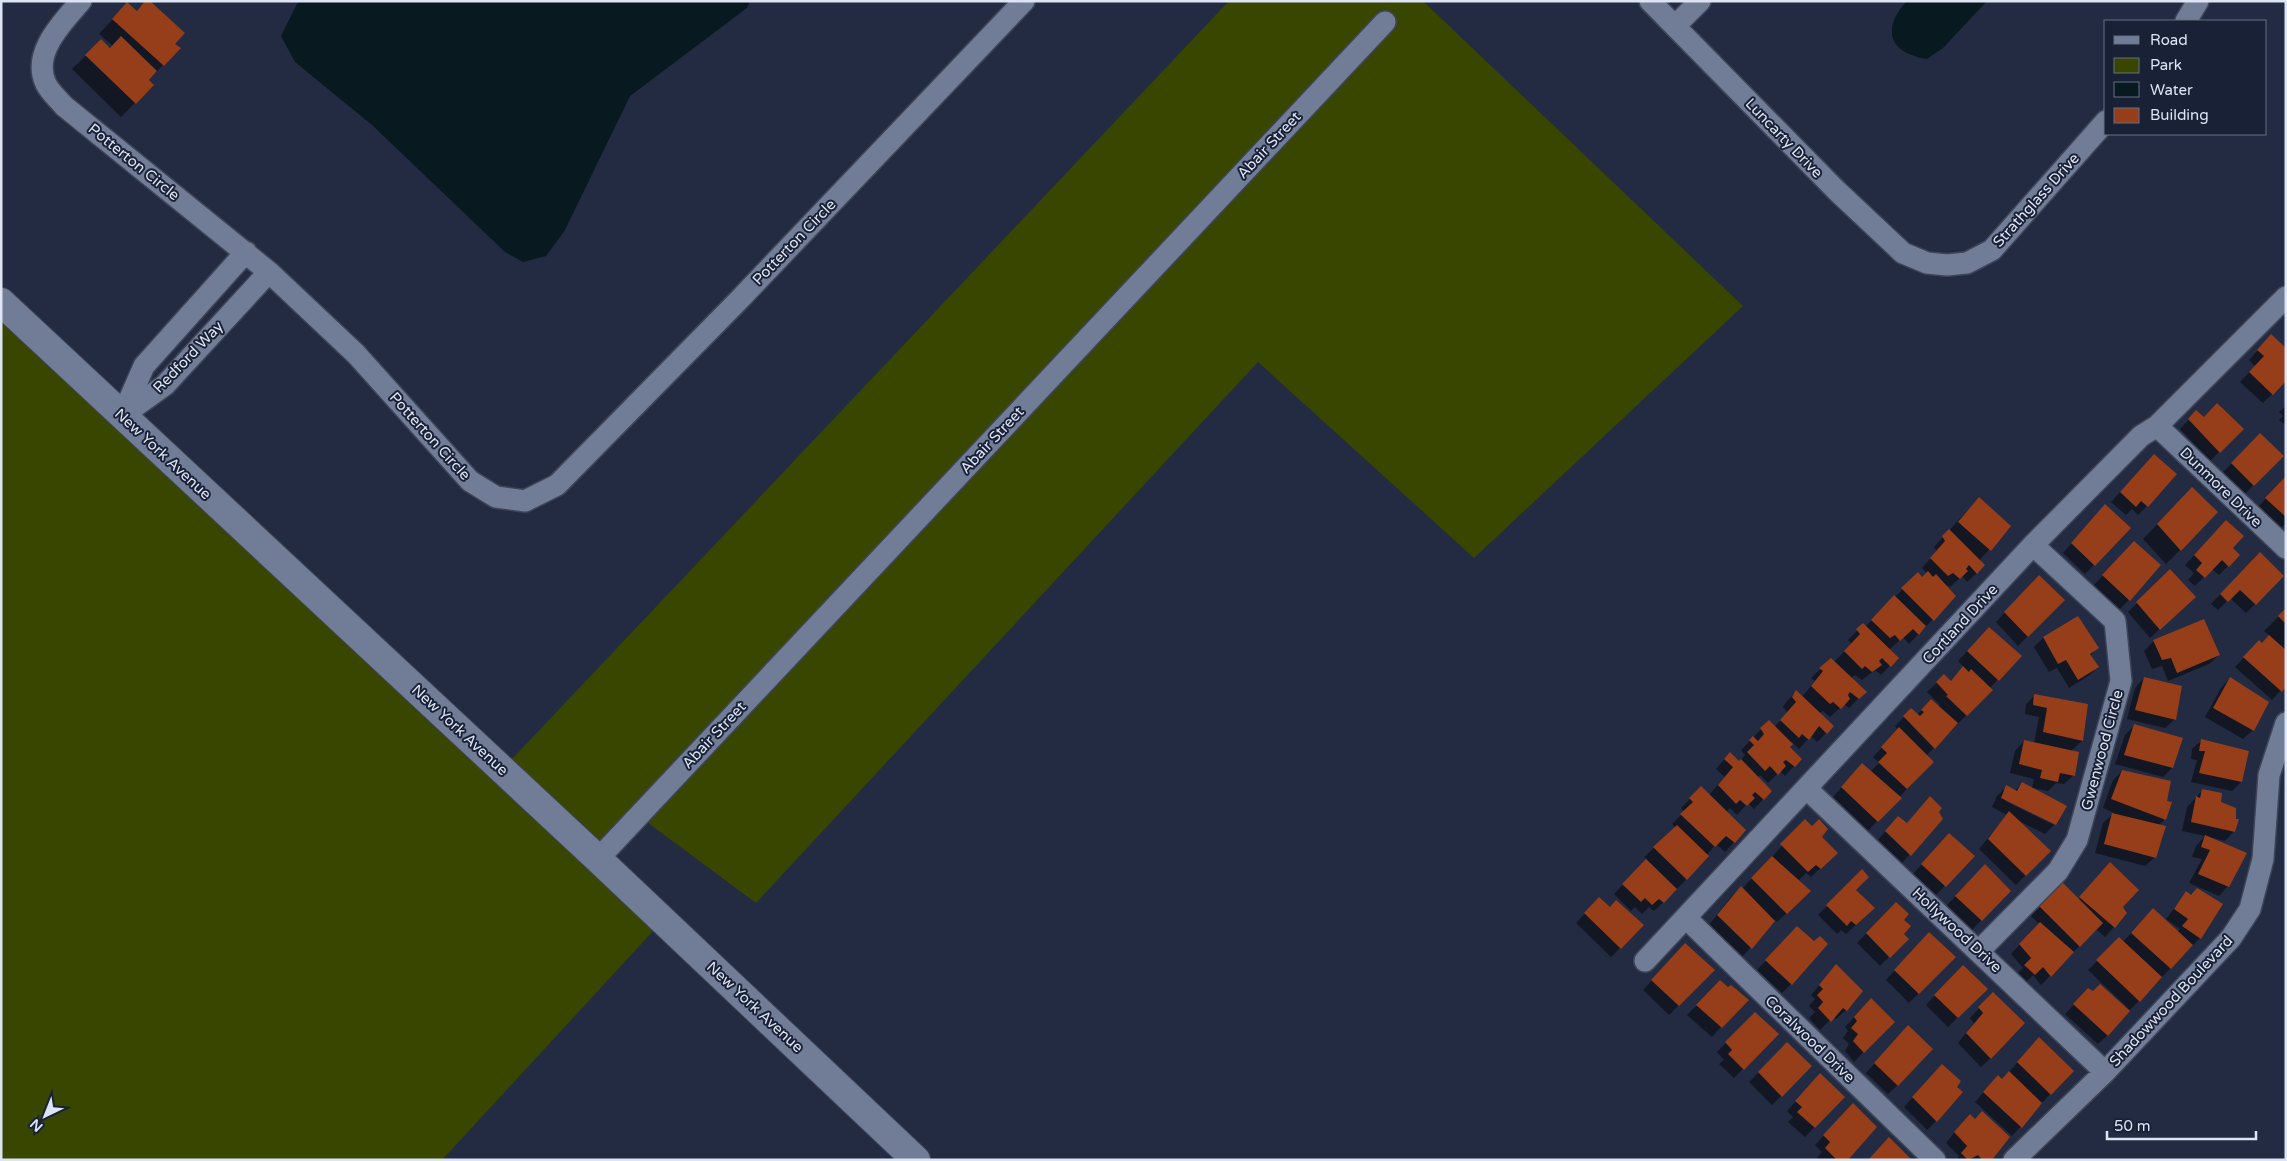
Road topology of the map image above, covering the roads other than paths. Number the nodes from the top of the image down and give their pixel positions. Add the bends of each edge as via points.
1 (81, 1) edge
2 (1024, 1) edge
3 (1650, 1) edge
4 (1700, 1) edge
5 (2198, 1) edge
6 (2187, 20) edge
7 (1385, 22) dead end
8 (1675, 26) junction
9 (2104, 123) edge
10 (246, 252) junction
11 (1927, 263) joint
12 (268, 272) junction
13 (1, 302) edge
14 (2283, 306) edge
15 (194, 311) junction
16 (215, 331) junction
17 (122, 416) junction
18 (2157, 426) junction
19 (2033, 545) junction
20 (2286, 548) edge
21 (2286, 723) edge
22 (1807, 789) junction
23 (598, 859) junction
24 (1686, 918) junction
25 (1979, 951) junction
26 (1645, 961) dead end
27 (2105, 1072) junction
28 (916, 1160) edge
29 (1934, 1160) edge
30 (2014, 1160) edge

1 - 10 street, Potterton Circle via 48,44 42,65 46,84 64,106
2 - 12 street, Potterton Circle via 557,485 525,501 496,497 470,481 356,354
3 - 8 street, Luncarty Drive
4 - 8 street
5 - 6 street
7 - 23 street, Abair Street
8 - 11 street, Luncarty Drive via 1836,190 1903,253
9 - 11 street, Strathglass Drive via 1992,250 1968,263 1947,266
10 - 12 street, Potterton Circle
10 - 15 street, Redford Way
12 - 16 street, Redford Way
13 - 17 street, New York Avenue
14 - 18 street, Cortland Drive
15 - 16 street
15 - 17 street, Redford Way via 144,366
16 - 17 street, Redford Way via 165,385
17 - 23 street, New York Avenue
18 - 19 street, Cortland Drive via 2141,436
18 - 20 street, Dunmore Drive
19 - 22 street, Cortland Drive
19 - 25 street, Gwenwood Circle via 2115,621 2121,680 2078,840 2058,871
21 - 27 street, Shadowwood Boulevard via 2269,775 2263,859 2250,909 2231,938
22 - 24 street, Cortland Drive
22 - 25 street, Hollywood Drive
23 - 28 street, New York Avenue
24 - 26 street, Cortland Drive
24 - 29 street, Coralwood Drive
25 - 27 street, Hollywood Drive
27 - 30 street, Shadowwood Boulevard

